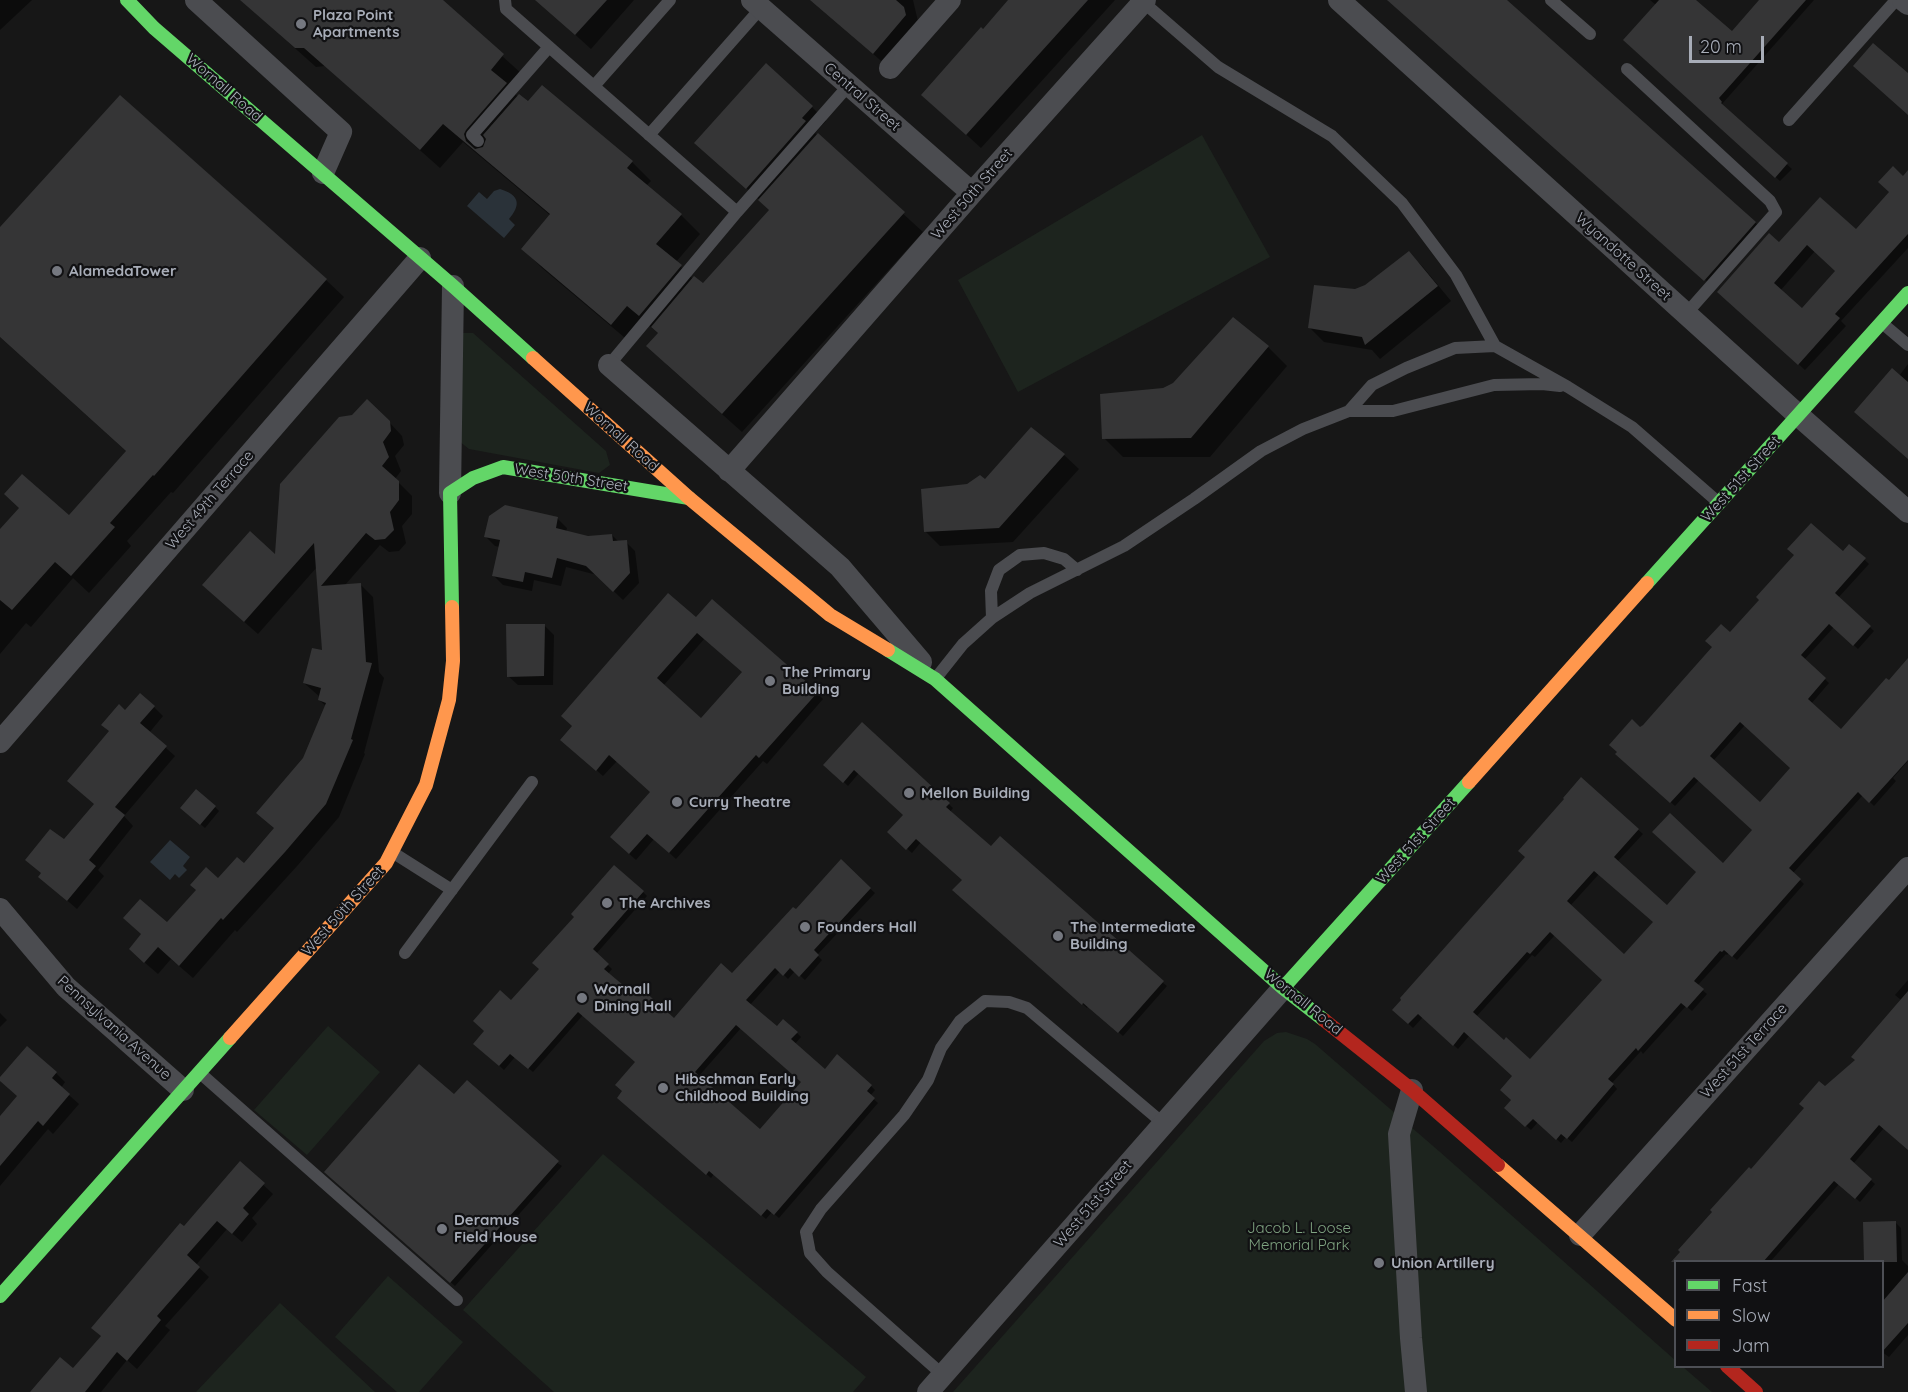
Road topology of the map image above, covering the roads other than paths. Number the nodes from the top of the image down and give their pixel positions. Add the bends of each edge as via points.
1 (127, 0) edge
2 (196, 0) edge
3 (505, 0) edge
4 (670, 0) edge
5 (950, 0) edge
6 (1339, 0) edge
7 (1551, 0) edge
8 (1896, 0) edge
9 (1903, 0) edge
10 (1144, 1) edge
11 (757, 4) edge
12 (1908, 4) edge
13 (1590, 34) dead end
14 (549, 47) junction
15 (890, 68) dead end
16 (1627, 69) dead end
17 (849, 85) junction
18 (594, 86) junction
19 (1789, 120) dead end
20 (649, 135) junction
21 (478, 141) dead end
22 (323, 174) junction
23 (972, 193) junction
24 (737, 212) junction
25 (420, 258) junction
26 (453, 286) junction
27 (1908, 293) edge
28 (1686, 314) junction
29 (1881, 322) junction
30 (1908, 345) edge
31 (1495, 346) junction
32 (609, 365) joint
33 (1568, 387) junction
34 (1349, 411) junction
35 (1798, 415) junction
36 (729, 471) junction
37 (450, 493) junction
38 (689, 498) junction
39 (1719, 503) junction
40 (1908, 512) edge
41 (1077, 570) junction
42 (992, 618) junction
43 (935, 679) junction
44 (0, 742) edge
45 (532, 782) dead end
46 (391, 852) junction
47 (1908, 868) edge
48 (452, 890) junction
49 (0, 909) edge
50 (405, 953) dead end
51 (1283, 987) junction
52 (199, 1072) junction
53 (183, 1090) junction
54 (1412, 1090) junction
55 (1164, 1124) junction
56 (1580, 1235) junction
57 (0, 1296) edge
58 (457, 1300) dead end
59 (1674, 1318) edge
60 (1729, 1368) edge
61 (943, 1375) junction
62 (928, 1392) edge
63 (1416, 1392) edge
64 (1756, 1392) edge

1 - 22 street, Wornall Road via 154,28
2 - 22 street via 341,132
3 - 14 lane via 506,9
4 - 18 lane
5 - 15 street
6 - 28 street, Wyandotte Street
7 - 13 lane
8 - 19 lane
9 - 12 street
10 - 23 street, West 50th Street
10 - 31 lane via 1218,67 1332,136 1402,202 1456,275
11 - 17 street, Central Street
11 - 20 lane
14 - 18 lane
14 - 21 lane via 472,135
16 - 28 lane via 1770,201 1776,212
17 - 23 street, Central Street
17 - 24 lane
18 - 20 lane
20 - 24 lane
22 - 25 street, Wornall Road
23 - 36 street, West 50th Street
24 - 32 lane
25 - 26 street, Wornall Road
25 - 44 street, West 49th Terrace
26 - 37 street
26 - 38 street, Wornall Road
27 - 29 street, West 51st Street
28 - 35 street, Wyandotte Street
29 - 30 lane
29 - 35 street, West 51st Street
31 - 33 lane
31 - 34 lane via 1455,348 1406,368 1372,385
32 - 36 street, Wornall Road
33 - 34 lane via 1494,386 1393,411
33 - 39 lane via 1632,427
34 - 41 lane via 1261,451 1124,546
35 - 39 street, West 51st Street
35 - 40 street, Wyandotte Street
36 - 43 street, Wornall Road via 840,567
37 - 38 street, West 50th Street via 473,478 503,467
37 - 46 street, West 50th Street via 453,661 449,700 426,785
38 - 43 street, Wornall Road via 830,615
39 - 51 street, West 51st Street
41 - 42 lane via 1030,593
41 - 42 lane via 1064,559 1044,553 1020,555 999,570 992,591
42 - 43 lane via 963,644
43 - 51 street, Wornall Road
45 - 48 lane
46 - 48 lane
46 - 52 street, West 50th Street
47 - 56 street, West 51st Terrace
48 - 50 lane
49 - 53 street, Pennsylvania Avenue via 66,987
51 - 54 street, Wornall Road
51 - 55 street, West 51st Street
52 - 53 street, West 50th Street
52 - 58 lane
53 - 57 street, West 50th Street
54 - 56 street, Wornall Road
54 - 63 street via 1399,1134
55 - 61 street, West 51st Street
55 - 61 lane via 1027,1008 985,1001 960,1021 904,1115 821,1209 806,1232 810,1253 827,1272
56 - 59 street, Wornall Road
60 - 64 street
61 - 62 street, West 51st Street

